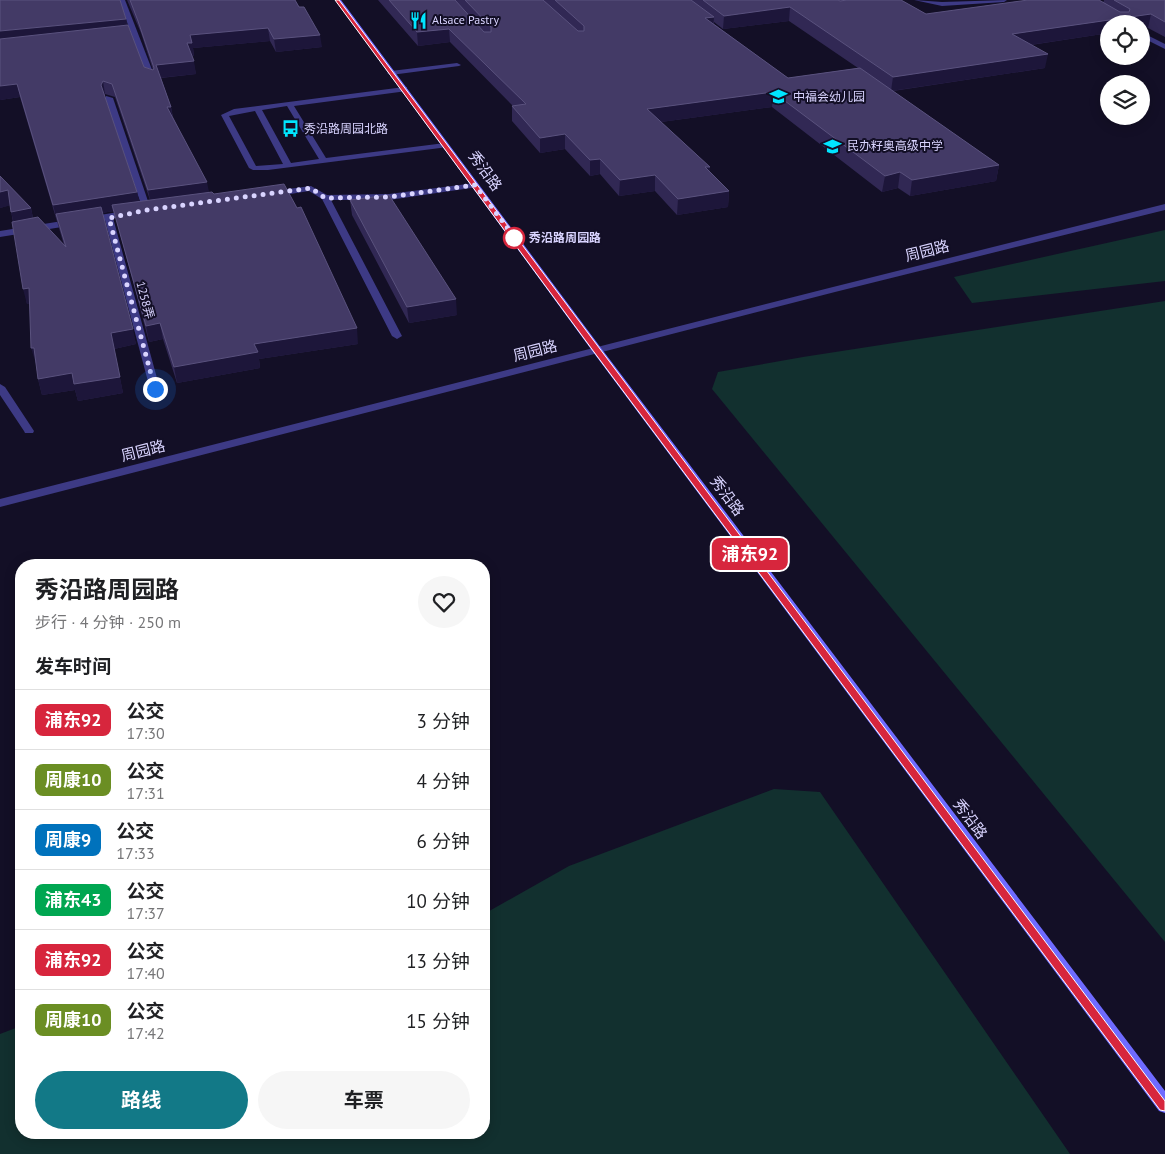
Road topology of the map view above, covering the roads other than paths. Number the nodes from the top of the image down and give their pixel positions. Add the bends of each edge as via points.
1 (122, 0) edge
2 (338, 0) edge
3 (917, 0) edge
4 (1004, 0) edge
5 (136, 34) junction
6 (126, 35) edge
7 (1150, 39) edge
8 (1165, 47) edge
9 (457, 65) dead end
10 (392, 73) junction
11 (152, 80) edge
12 (404, 89) junction
13 (109, 98) edge
14 (289, 104) junction
15 (258, 108) junction
16 (445, 145) junction
17 (324, 161) junction
18 (288, 165) junction
19 (475, 185) junction
20 (263, 195) edge
21 (325, 198) junction
22 (1165, 207) edge
23 (157, 209) edge
24 (147, 210) junction
25 (109, 218) junction
26 (0, 234) edge
27 (397, 336) dead end
28 (597, 350) junction
29 (0, 387) edge
30 (155, 389) dead end
31 (29, 431) dead end
32 (0, 503) edge
33 (1165, 1105) edge

1 - 5 street
2 - 10 main road, 秀沿路
3 - 4 street via 942,4
5 - 6 street
5 - 11 street
7 - 8 street
9 - 10 street
10 - 12 main road, 秀沿路
12 - 14 street
12 - 16 main road, 秀沿路
13 - 24 street
14 - 15 street
14 - 17 street
15 - 18 street
15 - 18 street via 225,114 253,168
16 - 17 street
16 - 19 main road, 秀沿路
17 - 18 street
19 - 21 street via 389,197
19 - 28 main road, 秀沿路
20 - 21 street via 311,188
21 - 27 street
22 - 28 street, 周园路
23 - 24 street
24 - 25 street
25 - 26 street
25 - 30 street, 1258弄
28 - 32 street, 周园路
28 - 33 main road, 秀沿路
29 - 31 street

